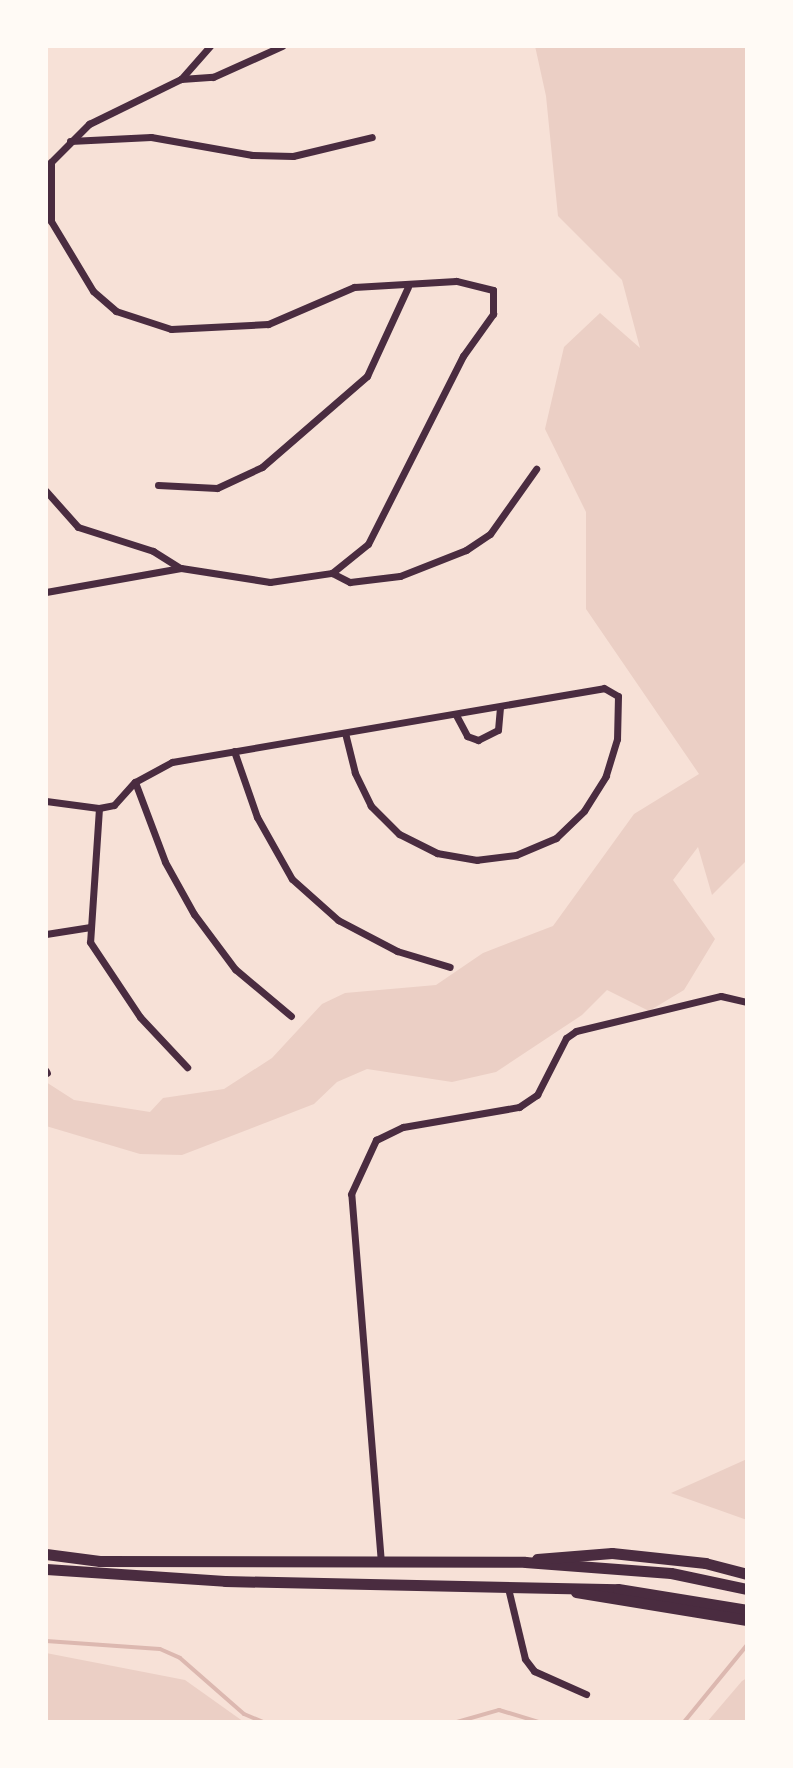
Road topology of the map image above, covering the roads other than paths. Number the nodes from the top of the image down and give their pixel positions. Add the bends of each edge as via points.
1 (210, 46) edge
2 (282, 46) edge
3 (181, 79) junction
4 (372, 137) dead end
5 (70, 141) junction
6 (48, 159) edge
7 (408, 287) junction
8 (536, 469) dead end
9 (158, 485) dead end
10 (46, 491) edge
11 (181, 568) junction
12 (332, 573) junction
13 (46, 592) edge
14 (500, 707) junction
15 (456, 715) junction
16 (345, 733) junction
17 (234, 751) junction
18 (135, 782) junction
19 (46, 801) edge
20 (99, 808) junction
21 (90, 927) junction
22 (46, 934) edge
23 (450, 967) dead end
24 (747, 1002) edge
25 (291, 1016) dead end
26 (187, 1067) dead end
27 (46, 1554) edge
28 (525, 1562) junction
29 (381, 1565) junction
30 (46, 1569) edge
31 (747, 1574) edge
32 (552, 1586) junction
33 (508, 1588) junction
34 (747, 1589) edge
35 (747, 1610) edge
36 (741, 1619) edge
37 (586, 1694) dead end

1 - 3 street
2 - 3 street via 213,77
3 - 5 street via 89,124
4 - 5 street via 293,156 252,155 151,137
5 - 6 street
6 - 7 street via 51,221 71,262 116,311 143,322 171,329 236,329 268,324 354,287
7 - 9 street via 367,376 262,467 217,488
7 - 12 street via 475,282 493,290 493,314 463,356 368,544
8 - 12 street via 490,534 466,550 400,576 350,582
10 - 11 street via 78,527 153,551
11 - 12 street via 270,582
11 - 13 street
14 - 15 street
14 - 15 street via 498,730 478,740 467,736
14 - 16 street via 604,688 618,696 617,739 606,776 584,811 556,838 516,855 477,860 399,834 371,806 355,773
15 - 16 street
16 - 17 street
17 - 18 street via 172,762
17 - 23 street via 257,817 292,879 338,920 397,951
18 - 20 street via 114,805
18 - 25 street via 165,862 194,914 235,969
19 - 20 street
20 - 21 street
21 - 22 street
21 - 26 street via 96,956 140,1017
24 - 29 street via 721,996 576,1031 566,1038 537,1095 519,1107 403,1127 376,1140 351,1194
27 - 29 highway via 100,1561
28 - 29 highway
28 - 31 highway via 612,1553 705,1563
28 - 34 highway via 671,1573
30 - 33 highway via 100,1576
32 - 33 highway
32 - 35 highway via 618,1589
32 - 36 highway via 610,1602
33 - 37 street via 525,1659 534,1671

